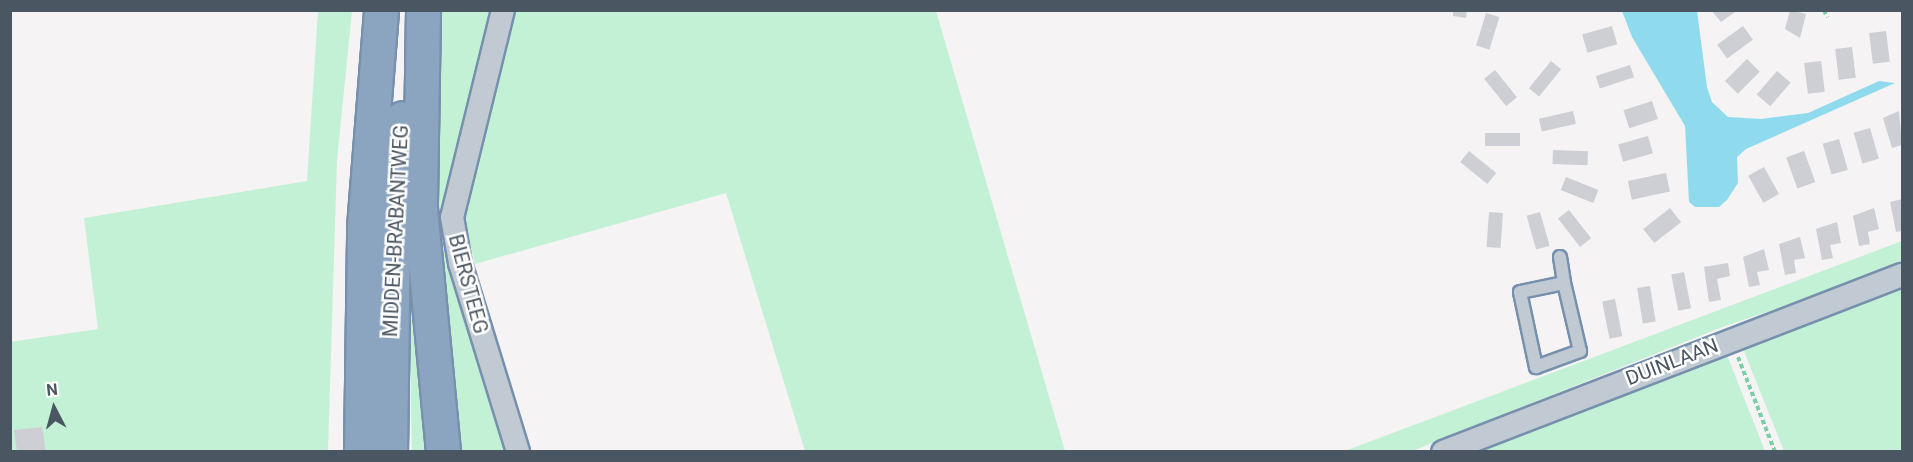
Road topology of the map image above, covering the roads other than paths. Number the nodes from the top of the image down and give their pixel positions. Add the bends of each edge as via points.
1 (381, 10) edge
2 (412, 10) edge
3 (423, 10) edge
4 (503, 10) edge
5 (1560, 257) dead end
6 (1902, 275) edge
7 (1564, 283) junction
8 (361, 452) edge
9 (390, 452) edge
10 (443, 452) edge
11 (518, 452) edge
12 (1443, 452) edge

1 - 8 highway, MIDDEN-BRABANTWEG via 364,216
2 - 9 highway, MIDDEN-BRABANTWEG via 393,229
3 - 10 highway via 420,207
4 - 11 street, BIERSTEEG via 452,218 460,263
5 - 7 lane
6 - 12 street, DUINLAAN
7 - 7 lane via 1520,292 1536,367 1580,351

